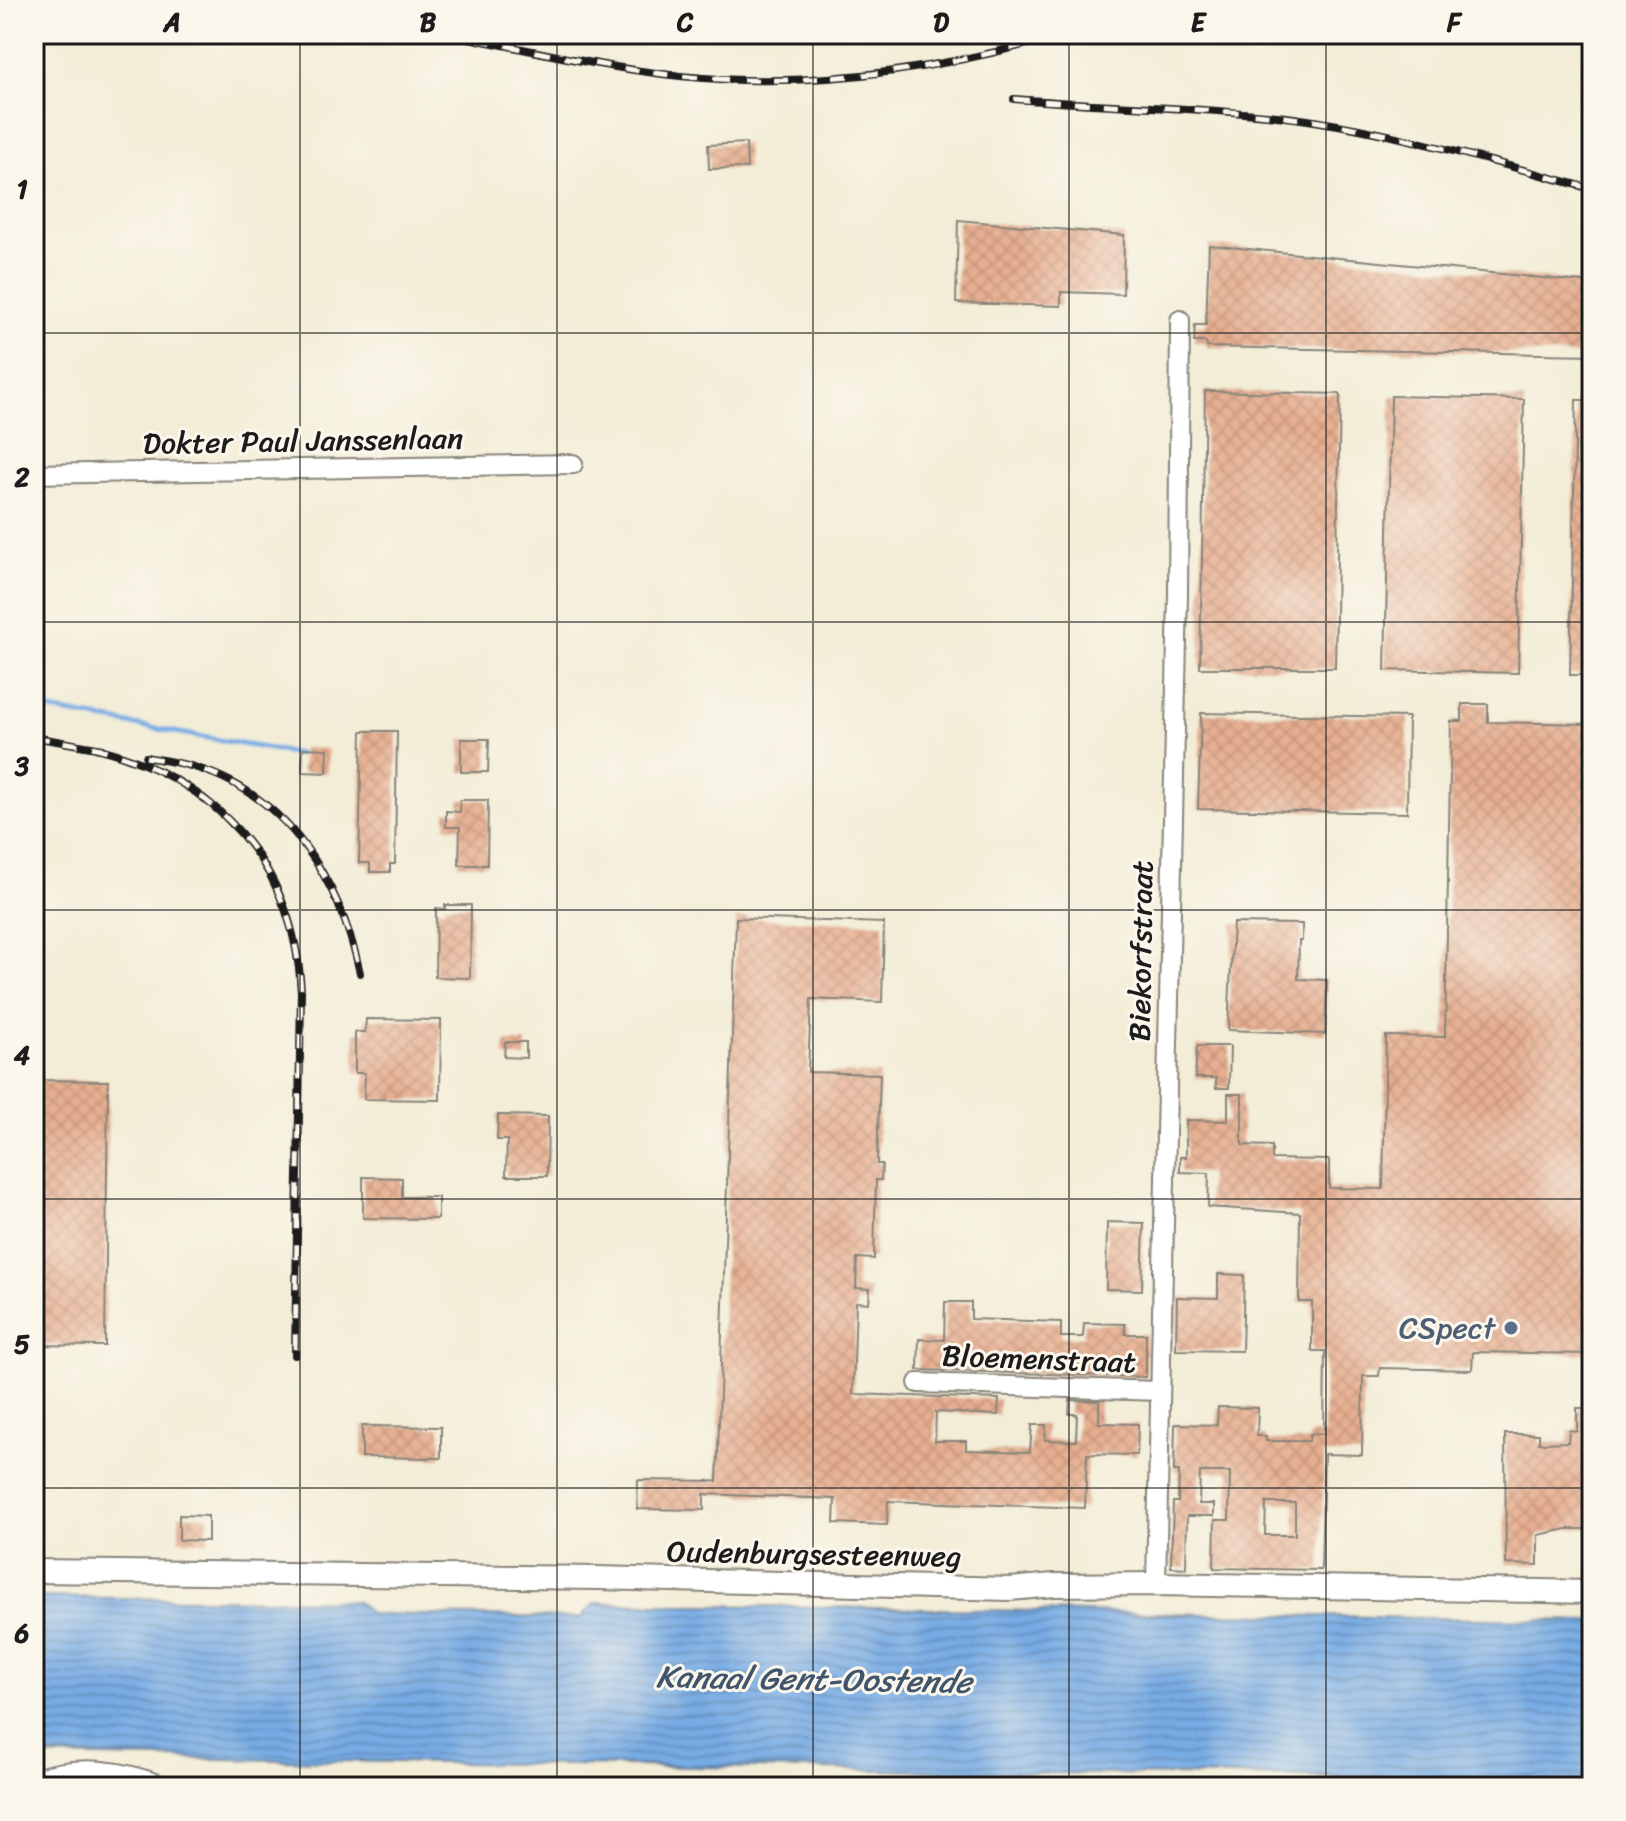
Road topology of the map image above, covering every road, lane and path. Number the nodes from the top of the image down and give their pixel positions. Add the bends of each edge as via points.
1 (1180, 320) dead end
2 (573, 464) dead end
3 (34, 474) edge
4 (918, 1383) dead end
5 (1159, 1391) junction
6 (34, 1571) edge
7 (1156, 1584) junction
8 (1592, 1592) edge
9 (34, 1780) edge
10 (165, 1787) edge

1 - 5 street, Biekorfstraat
2 - 3 street, Dokter Paul Janssenlaan
4 - 5 street, Bloemenstraat
5 - 7 street, Biekorfstraat
6 - 7 street, Oudenburgsesteenweg via 1010,1589
7 - 8 street, Oudenburgsesteenweg
9 - 10 street via 73,1770 129,1774

